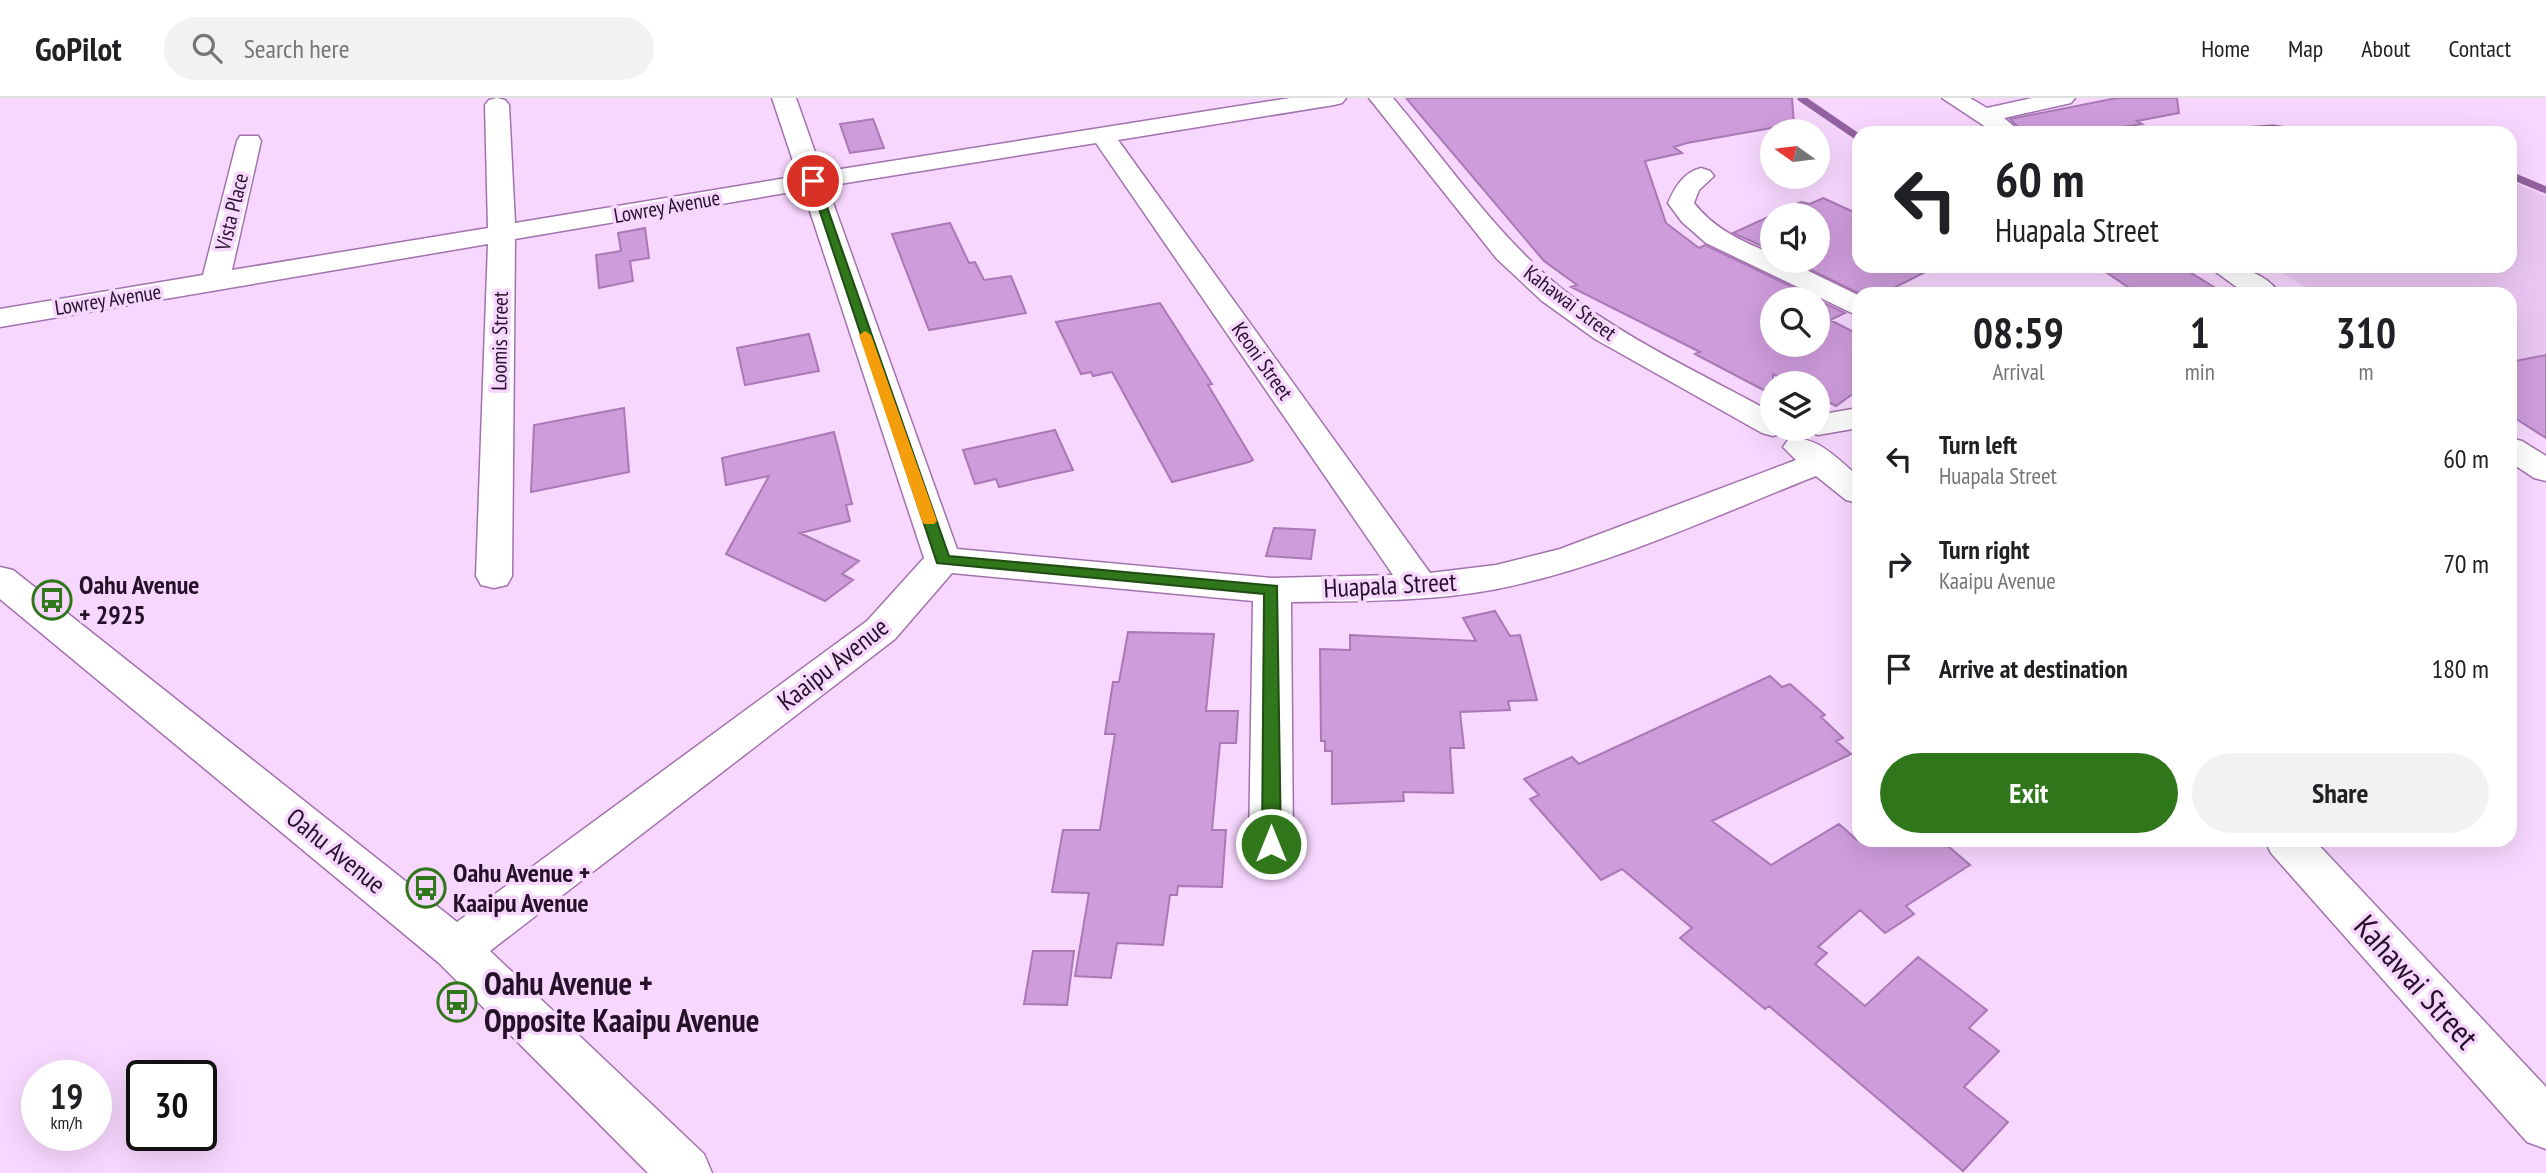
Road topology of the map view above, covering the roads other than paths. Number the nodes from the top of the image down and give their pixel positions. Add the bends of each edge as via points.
1 (784, 98) edge
2 (1334, 98) edge
3 (1381, 98) edge
4 (1954, 98) edge
5 (2063, 98) edge
6 (498, 105) dead end
7 (1982, 116) junction
8 (2000, 126) edge
9 (1103, 135) junction
10 (249, 141) dead end
11 (1701, 176) dead end
12 (813, 181) junction
13 (502, 235) junction
14 (2233, 273) edge
15 (215, 282) junction
16 (2255, 287) edge
17 (1852, 304) edge
18 (0, 318) edge
19 (1760, 417) edge
20 (1852, 419) edge
21 (1830, 423) edge
22 (1795, 441) edge
23 (2517, 452) edge
24 (1819, 463) junction
25 (2546, 471) edge
26 (1852, 488) edge
27 (943, 560) junction
28 (494, 576) dead end
29 (0, 579) edge
30 (1420, 587) junction
31 (1272, 590) junction
32 (1271, 844) dead end
33 (2293, 847) edge
34 (456, 948) junction
35 (2546, 1124) edge
36 (684, 1173) edge

1 - 12 street
2 - 9 street, Lowrey Avenue
3 - 19 street, Kahawai Street via 1507,253 1541,286 1606,333
4 - 7 street
5 - 7 street
6 - 13 street, Loomis Street
7 - 8 street
9 - 12 street, Lowrey Avenue
9 - 30 street, Keoni Street
10 - 15 street, Vista Place
11 - 17 street via 1688,187 1681,204 1690,218 1729,245
12 - 13 street, Lowrey Avenue
12 - 27 street
13 - 15 street, Lowrey Avenue
13 - 28 street, Loomis Street
14 - 16 street
15 - 18 street, Lowrey Avenue
20 - 21 street
22 - 24 street, Kahawai Street
23 - 25 street
24 - 26 street, Kahawai Street
24 - 30 street, Huapala Street via 1570,559 1496,578
27 - 31 street, Huapala Street
27 - 34 street, Kaaipu Avenue via 881,630
29 - 34 street, Oahu Avenue
30 - 31 street, Huapala Street
31 - 32 street
33 - 35 street, Kahawai Street
34 - 36 street, Oahu Avenue

